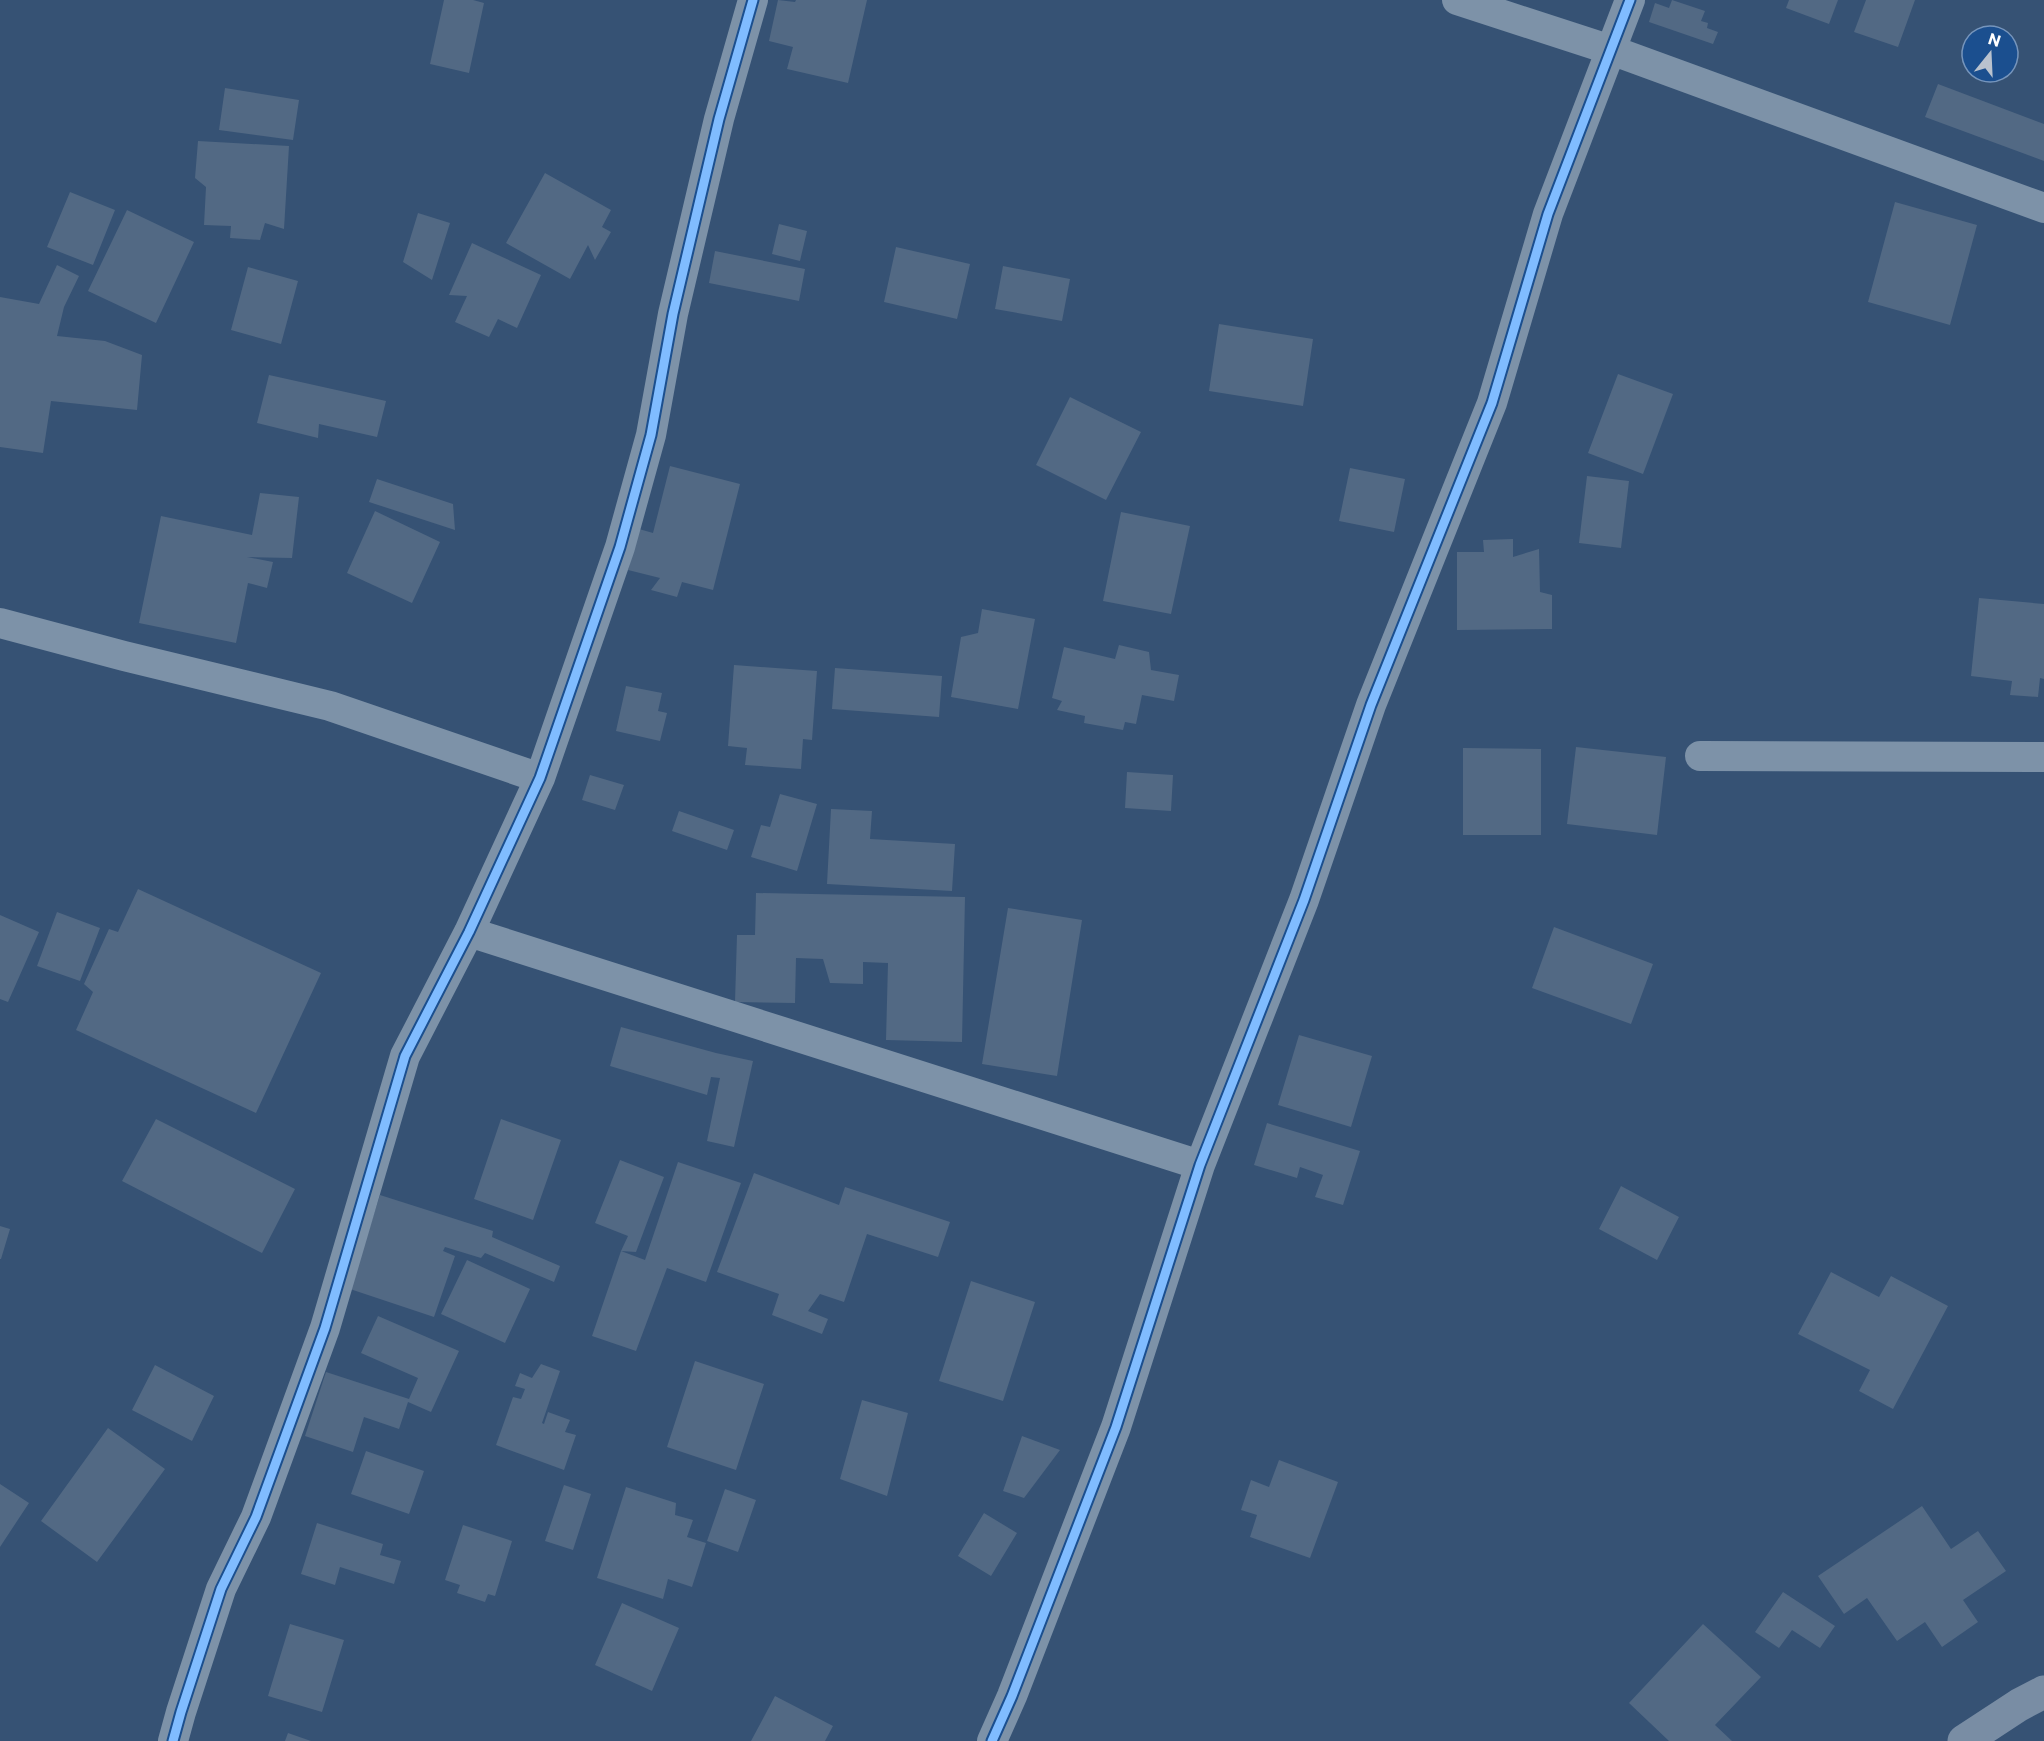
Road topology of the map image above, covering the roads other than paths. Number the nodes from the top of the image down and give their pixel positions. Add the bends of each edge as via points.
1 (753, 0) edge
2 (1457, 0) edge
3 (1630, 0) edge
4 (1611, 50) junction
5 (2044, 208) edge
6 (0, 623) edge
7 (1700, 756) dead end
8 (2044, 757) edge
9 (540, 778) junction
10 (469, 932) junction
11 (1200, 1165) junction
12 (2044, 1692) edge
13 (173, 1741) edge
14 (992, 1741) edge
15 (1964, 1741) edge

1 - 9 street via 719,120 673,314 651,435 620,547
2 - 4 street
3 - 4 street
4 - 5 street
4 - 11 street via 1548,214 1492,403 1371,705 1304,900
6 - 9 street via 330,705
7 - 8 street
9 - 10 street
10 - 11 street
10 - 13 street via 405,1056 325,1328 255,1517 221,1589
11 - 14 street via 1116,1427
12 - 15 street

